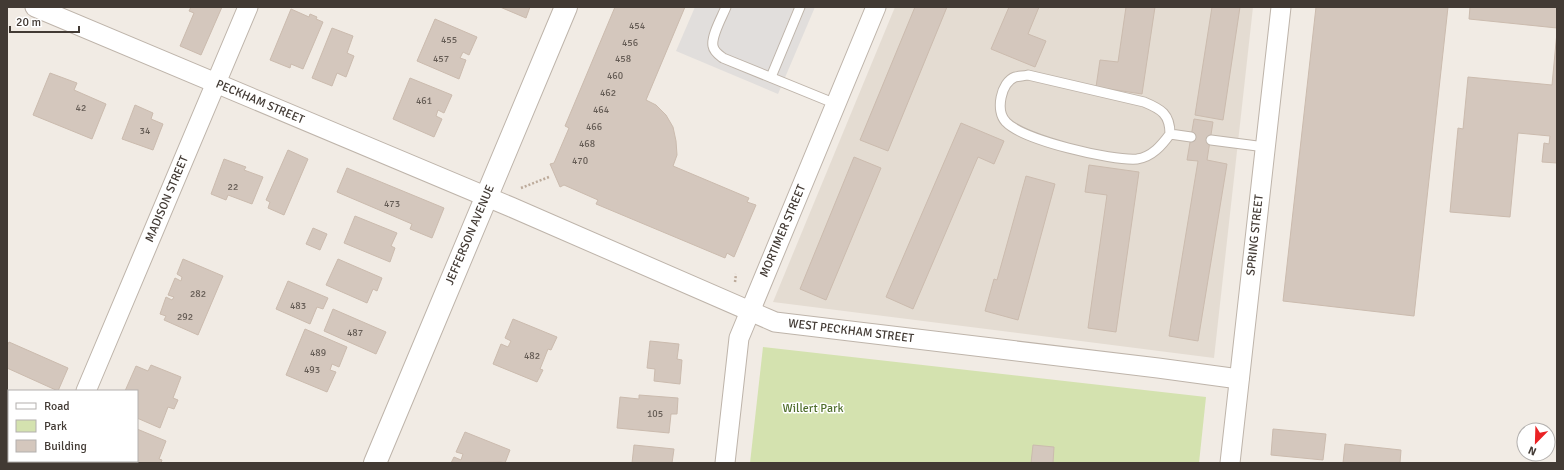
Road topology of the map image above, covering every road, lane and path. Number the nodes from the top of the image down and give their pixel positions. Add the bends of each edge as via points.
1 (35, 7) edge
2 (248, 7) edge
3 (566, 7) edge
4 (726, 7) edge
5 (800, 7) edge
6 (876, 7) edge
7 (1281, 7) edge
8 (771, 78) junction
9 (216, 83) junction
10 (836, 104) junction
11 (1170, 134) junction
12 (1191, 137) dead end
13 (1210, 140) dead end
14 (1265, 147) junction
15 (549, 177) dead end
16 (527, 187) dead end
17 (486, 197) junction
18 (750, 311) junction
19 (1239, 379) junction
20 (86, 390) edge
21 (374, 463) edge
22 (725, 463) edge
23 (1230, 463) edge

1 - 9 street, PECKHAM STREET
2 - 9 street, MADISON STREET
3 - 17 street, JEFFERSON AVENUE
4 - 8 lane via 714,38 713,46 716,53
5 - 8 lane
6 - 10 street, MORTIMER STREET
7 - 14 street, SPRING STREET
8 - 10 lane
9 - 17 street, PECKHAM STREET
9 - 20 street, MADISON STREET
10 - 18 street, MORTIMER STREET
11 - 11 lane via 1170,122 1159,108 1144,102 1028,75 1015,77 1008,82 1003,92 1000,110 1004,121 1011,127 1055,145 1090,153 1138,159 1160,148
11 - 12 lane
13 - 14 lane
14 - 19 street, SPRING STREET
15 - 16 path
17 - 18 street, WEST PECKHAM STREET
17 - 21 street, JEFFERSON AVENUE
18 - 19 street, WEST PECKHAM STREET via 775,322
18 - 22 street, MORTIMER STREET via 739,338
19 - 23 street, SPRING STREET

